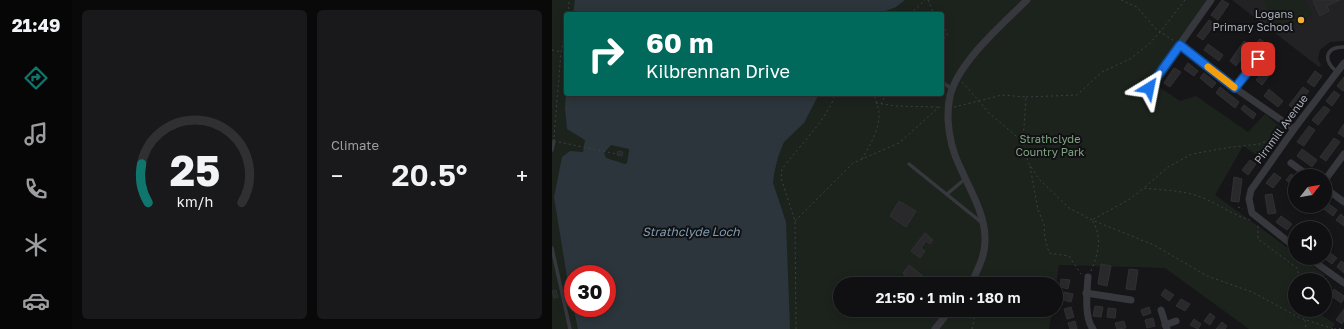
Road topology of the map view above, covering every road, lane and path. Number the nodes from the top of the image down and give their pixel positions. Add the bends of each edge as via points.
1 (569, 0) edge
2 (925, 0) edge
3 (928, 0) edge
4 (1027, 0) edge
5 (1121, 0) edge
6 (1185, 0) edge
7 (1211, 0) edge
8 (568, 12) edge
9 (912, 12) edge
10 (933, 12) edge
11 (944, 27) edge
12 (1160, 32) junction
13 (944, 39) edge
14 (564, 40) edge
15 (1180, 45) junction
16 (1344, 47) edge
17 (552, 50) edge
18 (562, 52) junction
19 (1258, 59) dead end
20 (1344, 63) edge
21 (1336, 71) junction
22 (958, 78) junction
23 (944, 83) edge
24 (952, 88) junction
25 (1149, 88) dead end
26 (1235, 88) junction
27 (835, 96) edge
28 (874, 96) edge
29 (885, 96) edge
30 (1026, 97) junction
31 (979, 101) junction
32 (876, 103) junction
33 (881, 104) junction
34 (939, 107) junction
35 (948, 109) junction
36 (552, 124) edge
37 (555, 124) junction
38 (1294, 129) junction
39 (554, 141) junction
40 (1023, 141) junction
41 (552, 150) edge
42 (617, 154) dead end
43 (1344, 154) edge
44 (861, 160) junction
45 (1291, 163) dead end
46 (909, 164) dead end
47 (1030, 166) junction
48 (1299, 169) edge
49 (1332, 170) edge
50 (965, 179) junction
51 (1144, 188) junction
52 (1332, 193) edge
53 (947, 194) junction
54 (1344, 202) edge
55 (1092, 220) junction
56 (795, 221) junction
57 (1251, 221) dead end
58 (1263, 221) junction
59 (984, 224) junction
60 (1288, 241) edge
61 (552, 248) edge
62 (1319, 265) edge
63 (1298, 273) edge
64 (974, 277) edge
65 (1332, 278) edge
66 (1337, 278) junction
67 (1088, 279) junction
68 (1344, 283) edge
69 (1086, 293) junction
70 (1131, 300) dead end
71 (1161, 310) dead end
72 (945, 317) edge
73 (975, 317) edge
74 (1304, 319) junction
75 (1176, 321) dead end
76 (1166, 327) edge
77 (1344, 328) edge
78 (570, 329) edge
79 (796, 329) edge
80 (936, 329) edge
81 (972, 329) edge
82 (1093, 329) edge
83 (1306, 329) edge
84 (1333, 329) edge

1 - 8 path
2 - 9 path
3 - 10 path
4 - 22 street via 975,54
5 - 12 path via 1137,7
6 - 12 path
7 - 15 street
11 - 13 path via 948,37
12 - 15 path
12 - 30 path via 1130,59 1102,72 1077,95
14 - 18 path
15 - 25 street
15 - 26 street
16 - 21 lane via 1333,49 1327,57
17 - 18 path
18 - 37 path
19 - 26 street
20 - 21 street, Pirnmill Avenue
21 - 38 street, Pirnmill Avenue
22 - 24 street
22 - 31 path
23 - 24 lane
24 - 35 street
26 - 38 street
27 - 56 path via 823,117 782,169 780,178
28 - 32 path
29 - 33 path
30 - 31 path via 1002,95
30 - 40 path
31 - 35 path
31 - 40 path
32 - 33 path
32 - 44 path via 879,113 874,140
33 - 34 path
34 - 35 path
34 - 44 path via 899,143
35 - 50 street via 949,133
36 - 37 path
37 - 39 path
38 - 51 path via 1260,144 1192,154 1168,167
38 - 58 street, Pirnmill Avenue via 1251,190 1249,199 1252,213
39 - 41 lane
39 - 42 path
40 - 47 path
43 - 49 street
44 - 56 path via 853,163
45 - 48 street
46 - 53 lane
47 - 55 path via 1038,178 1069,208
47 - 67 path via 1049,252 1069,256
50 - 53 lane
50 - 59 street
51 - 55 path via 1130,199
51 - 57 path via 1191,194
52 - 54 street
53 - 59 lane
55 - 67 path via 1099,237 1098,255
55 - 74 path via 1154,245 1207,276 1252,292
56 - 79 path
58 - 60 street
58 - 63 path via 1258,221 1258,238 1297,268
59 - 64 street via 983,259
61 - 78 lane
62 - 66 street
65 - 66 path
66 - 68 street
67 - 69 street
69 - 70 street
69 - 82 street via 1089,325
71 - 76 street
72 - 80 street
73 - 81 path
74 - 83 path
74 - 84 path
75 - 76 street
77 - 84 path

